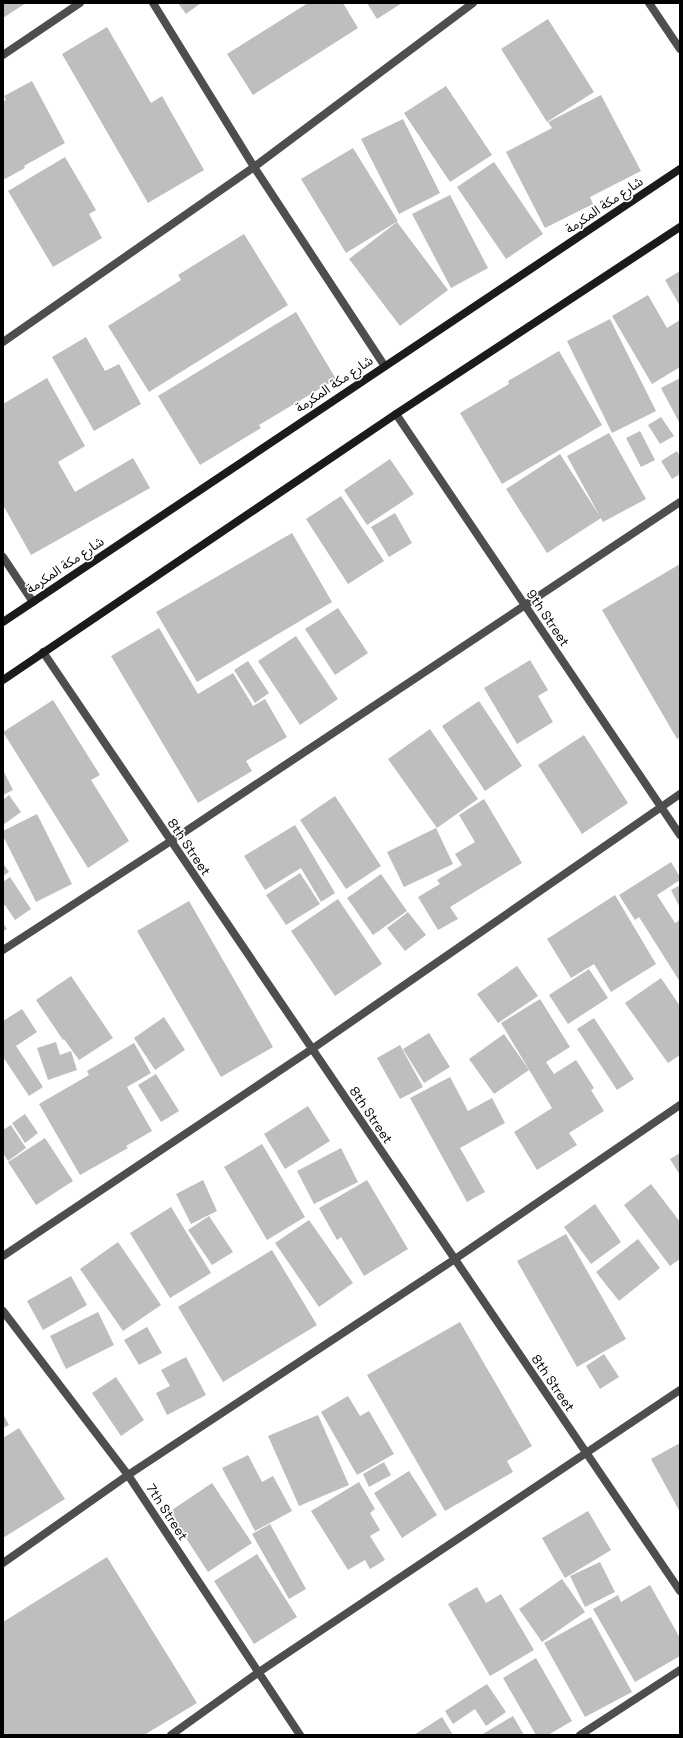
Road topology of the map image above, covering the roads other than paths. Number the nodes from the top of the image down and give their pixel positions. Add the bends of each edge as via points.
1 (80, 3) edge
2 (153, 3) edge
3 (474, 3) edge
4 (649, 3) edge
5 (680, 49) edge
6 (3, 55) edge
7 (254, 167) junction
8 (680, 168) edge
9 (680, 227) edge
10 (3, 342) edge
11 (384, 365) junction
12 (396, 414) junction
13 (680, 502) edge
14 (3, 557) edge
15 (33, 602) junction
16 (524, 604) junction
17 (3, 622) edge
18 (43, 652) junction
19 (3, 680) edge
20 (680, 794) edge
21 (661, 806) junction
22 (680, 835) edge
23 (171, 841) junction
24 (3, 950) edge
25 (312, 1049) junction
26 (680, 1106) edge
27 (3, 1256) edge
28 (455, 1259) junction
29 (3, 1311) edge
30 (680, 1390) edge
31 (587, 1454) junction
32 (128, 1475) junction
33 (3, 1563) edge
34 (680, 1591) edge
35 (680, 1670) edge
36 (259, 1672) junction
37 (171, 1735) edge
38 (300, 1735) edge
39 (580, 1735) edge

1 - 6 street
2 - 7 street
3 - 7 street
4 - 5 street
7 - 10 street
7 - 11 street
8 - 11 main road, شارع مكة المكرمة
9 - 12 main road
11 - 15 main road, شارع مكة المكرمة
12 - 16 street, 9th Street
12 - 18 main road
13 - 16 street
14 - 15 street
15 - 17 main road, شارع مكة المكرمة
16 - 21 street, 9th Street
16 - 23 street
18 - 19 main road
18 - 23 street, 8th Street
20 - 21 street
21 - 22 street, 9th Street
21 - 25 street
23 - 24 street
23 - 25 street, 8th Street
25 - 27 street
25 - 28 street, 8th Street
26 - 28 street
28 - 31 street, 8th Street
28 - 32 street
29 - 32 street, 7th Street
30 - 31 street
31 - 34 street, 8th Street
31 - 36 street
32 - 33 street
32 - 36 street, 7th Street
35 - 39 street
36 - 37 street
36 - 38 street, 7th Street

